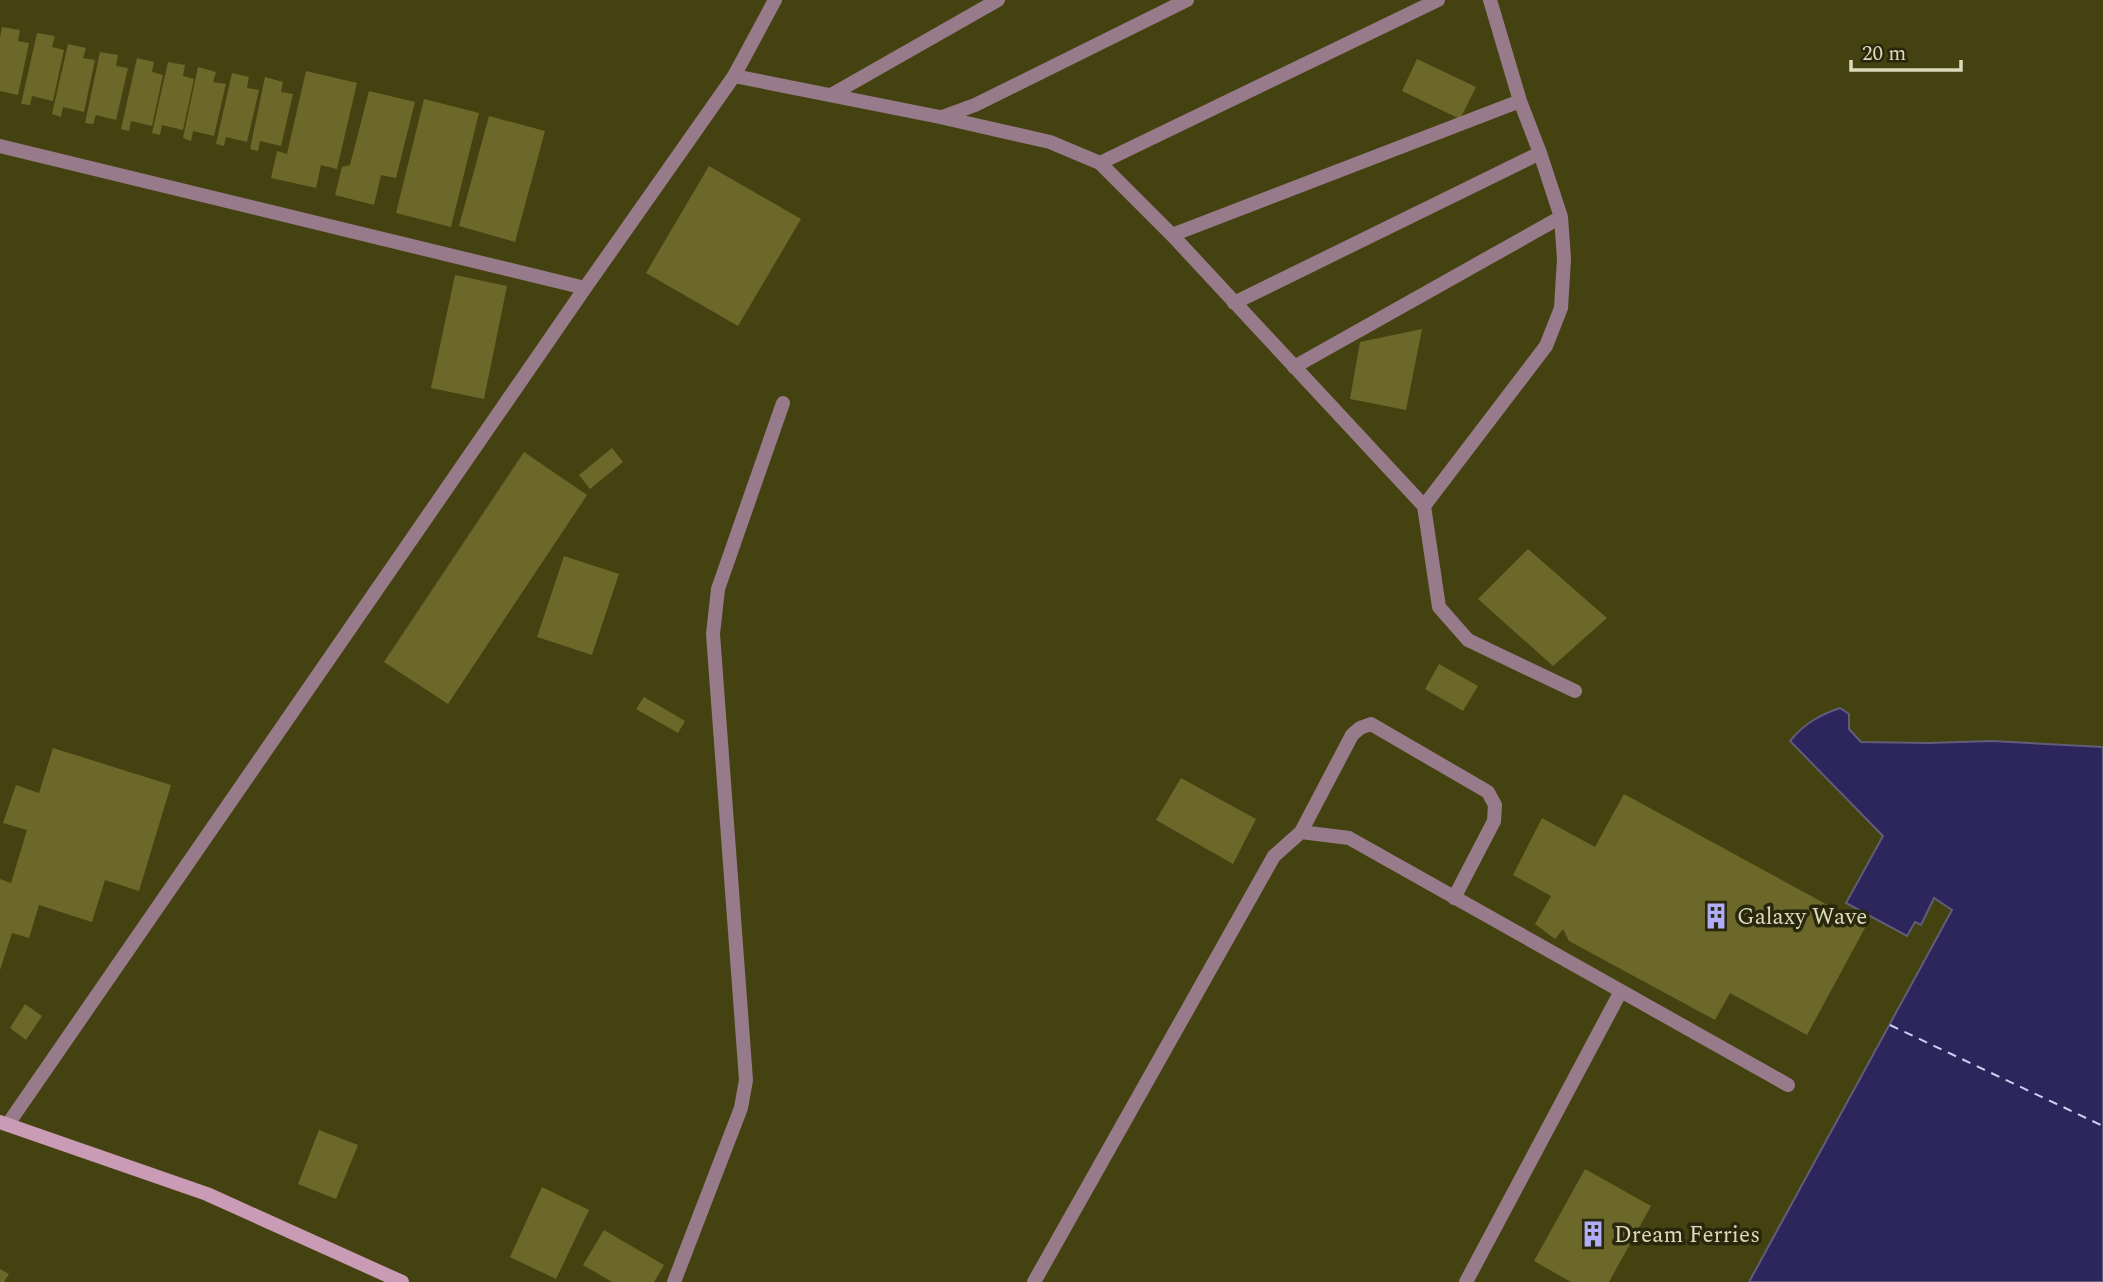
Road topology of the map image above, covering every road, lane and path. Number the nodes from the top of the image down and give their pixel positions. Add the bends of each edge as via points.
1 (775, 0) edge
2 (998, 0) edge
3 (1187, 0) edge
4 (1438, 0) edge
5 (1490, 0) edge
6 (734, 76) junction
7 (831, 95) junction
8 (1520, 101) junction
9 (940, 117) junction
10 (0, 146) edge
11 (1540, 153) junction
12 (1101, 163) junction
13 (1561, 217) junction
14 (1172, 234) junction
15 (585, 288) junction
16 (1234, 303) junction
17 (1294, 366) junction
18 (783, 403) dead end
19 (1424, 506) junction
20 (1575, 691) dead end
21 (1301, 832) junction
22 (1454, 898) junction
23 (1621, 991) junction
24 (1788, 1086) dead end
25 (4, 1123) edge
26 (402, 1282) edge
27 (674, 1282) edge
28 (1034, 1282) edge
29 (1466, 1282) edge

1 - 6 street
2 - 7 street
3 - 9 street via 975,105
4 - 12 street
5 - 8 street
6 - 7 street
6 - 15 street
7 - 9 street
8 - 11 street
8 - 14 street
9 - 12 street via 1050,142
10 - 15 street
11 - 13 street
11 - 16 street
12 - 14 street
13 - 17 street
13 - 19 street via 1561,308 1546,346
14 - 16 street
15 - 25 street
16 - 17 street
17 - 19 street
18 - 27 street via 718,589 713,634 746,1080 741,1108
19 - 20 street via 1439,607 1468,640
21 - 22 street via 1349,838
21 - 22 street via 1352,735 1371,724 1488,792 1495,805 1494,821
21 - 28 street via 1274,856
22 - 23 street
23 - 24 street
23 - 29 street
25 - 26 main road via 207,1194

